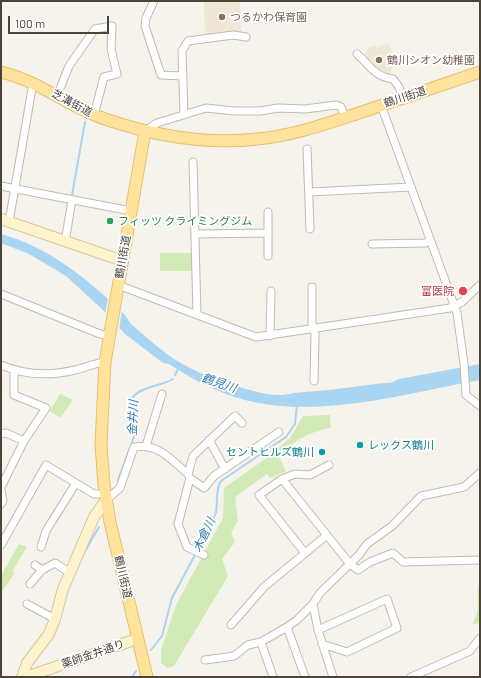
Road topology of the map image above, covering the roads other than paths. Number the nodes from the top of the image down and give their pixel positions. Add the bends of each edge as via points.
1 (154, 1) edge
2 (246, 37) dead end
3 (358, 54) dead end
4 (1, 72) edge
5 (480, 72) edge
6 (182, 76) junction
7 (33, 83) junction
8 (57, 96) junction
9 (403, 98) junction
10 (381, 105) junction
11 (94, 115) junction
12 (184, 115) junction
13 (345, 117) junction
14 (145, 130) junction
15 (307, 148) dead end
16 (193, 162) dead end
17 (1, 186) edge
18 (411, 188) junction
19 (15, 189) junction
20 (310, 192) junction
21 (72, 200) junction
22 (131, 211) junction
23 (268, 212) dead end
24 (5, 220) edge
25 (310, 229) dead end
26 (268, 232) junction
27 (195, 234) junction
28 (431, 241) junction
29 (66, 242) junction
30 (372, 244) dead end
31 (268, 256) dead end
32 (123, 261) junction
33 (480, 285) edge
34 (118, 286) junction
35 (312, 287) dead end
36 (271, 291) dead end
37 (1, 294) edge
38 (454, 306) junction
39 (197, 315) junction
40 (314, 329) junction
41 (110, 331) junction
42 (270, 336) junction
43 (105, 362) junction
44 (1, 365) edge
45 (14, 371) junction
46 (314, 382) dead end
47 (162, 394) dead end
48 (480, 406) edge
49 (242, 423) dead end
50 (280, 432) dead end
51 (1, 434) edge
52 (209, 440) junction
53 (24, 441) junction
54 (146, 446) junction
55 (329, 465) dead end
56 (225, 469) junction
57 (480, 473) edge
58 (189, 476) junction
59 (282, 479) junction
60 (76, 483) junction
61 (1, 486) edge
62 (1, 490) edge
63 (106, 497) junction
64 (1, 504) edge
65 (327, 535) junction
66 (1, 545) edge
67 (42, 547) dead end
68 (305, 553) junction
69 (202, 554) dead end
70 (480, 560) edge
71 (350, 564) junction
72 (35, 565) dead end
73 (42, 570) junction
74 (70, 573) junction
75 (30, 584) dead end
76 (27, 604) dead end
77 (313, 604) junction
78 (55, 619) junction
79 (230, 625) dead end
80 (287, 627) junction
81 (318, 630) junction
82 (480, 638) edge
83 (137, 639) junction
84 (261, 642) junction
85 (322, 644) junction
86 (477, 648) edge
87 (205, 660) dead end
88 (427, 674) edge
89 (22, 677) edge
90 (26, 677) edge
91 (147, 677) edge
92 (273, 677) edge
93 (305, 677) edge
94 (333, 677) edge
95 (411, 677) edge

1 - 6 street via 145,26 161,75
2 - 6 street via 234,35 188,41 182,51
3 - 9 street via 368,67 381,77 393,79
4 - 7 main road, 芝溝街道
5 - 9 main road, 鶴川街道
6 - 12 street
7 - 8 main road, 芝溝街道
7 - 19 street
8 - 11 main road, 芝溝街道
8 - 11 street via 69,66 95,29 112,26 111,49 117,74 104,77
9 - 10 main road, 鶴川街道
10 - 13 main road, 鶴川街道
10 - 18 street
11 - 14 main road, 芝溝街道
12 - 13 street via 206,108 260,111 336,105 341,107
12 - 14 street via 157,123
13 - 14 main road, 鶴川街道 via 287,134 242,141 194,140
14 - 22 main road, 鶴川街道
15 - 20 street
16 - 27 street
17 - 19 street
18 - 20 street
18 - 28 street
19 - 21 street
19 - 24 street
20 - 25 street
21 - 22 street
21 - 29 street
22 - 32 main road, 鶴川街道
23 - 26 street
24 - 29 street
26 - 27 street
26 - 31 street
27 - 39 street
28 - 30 street
28 - 38 street
29 - 32 street
32 - 34 main road, 鶴川街道
33 - 38 street
34 - 39 street
34 - 41 main road, 鶴川街道
35 - 40 street
36 - 42 street
37 - 41 street via 100,334
38 - 40 street
38 - 48 street via 459,320 467,397
39 - 42 street via 256,337
40 - 42 street
40 - 46 street
41 - 43 main road, 鶴川街道
43 - 45 street via 56,372 30,374
43 - 63 main road, 鶴川街道 via 101,444
44 - 45 street
45 - 53 street via 14,395 46,408
47 - 54 street
49 - 52 street via 235,416
50 - 56 street
51 - 53 street via 6,433
52 - 56 street
52 - 58 street via 193,456
53 - 61 street
54 - 58 street via 158,449
54 - 63 street via 134,447 120,488
55 - 59 street via 310,475 295,474
56 - 58 street via 214,476 204,488
57 - 71 street via 464,487 421,496 392,526 367,544
58 - 69 street via 178,524 187,548
59 - 65 street
59 - 68 street via 259,495
60 - 63 street via 94,494
60 - 66 street via 46,465
60 - 67 street via 46,531
62 - 64 street
63 - 74 street via 94,516
63 - 83 main road, 鶴川街道
65 - 68 street
65 - 71 street
68 - 79 street via 264,587
70 - 71 street via 403,562 393,553 358,570
71 - 77 street via 320,593
72 - 73 street
73 - 74 street via 55,563
73 - 75 street
74 - 78 street
76 - 78 street
77 - 80 street
77 - 81 street
78 - 89 street via 49,634 27,663
80 - 84 street
80 - 93 street
81 - 85 street
81 - 85 street via 387,599 397,628 347,652
82 - 86 street
83 - 90 street, 薬師金井通り
83 - 91 main road, 鶴川街道
84 - 87 street via 248,645 234,656
84 - 92 street
85 - 94 street
86 - 88 street
88 - 95 street

